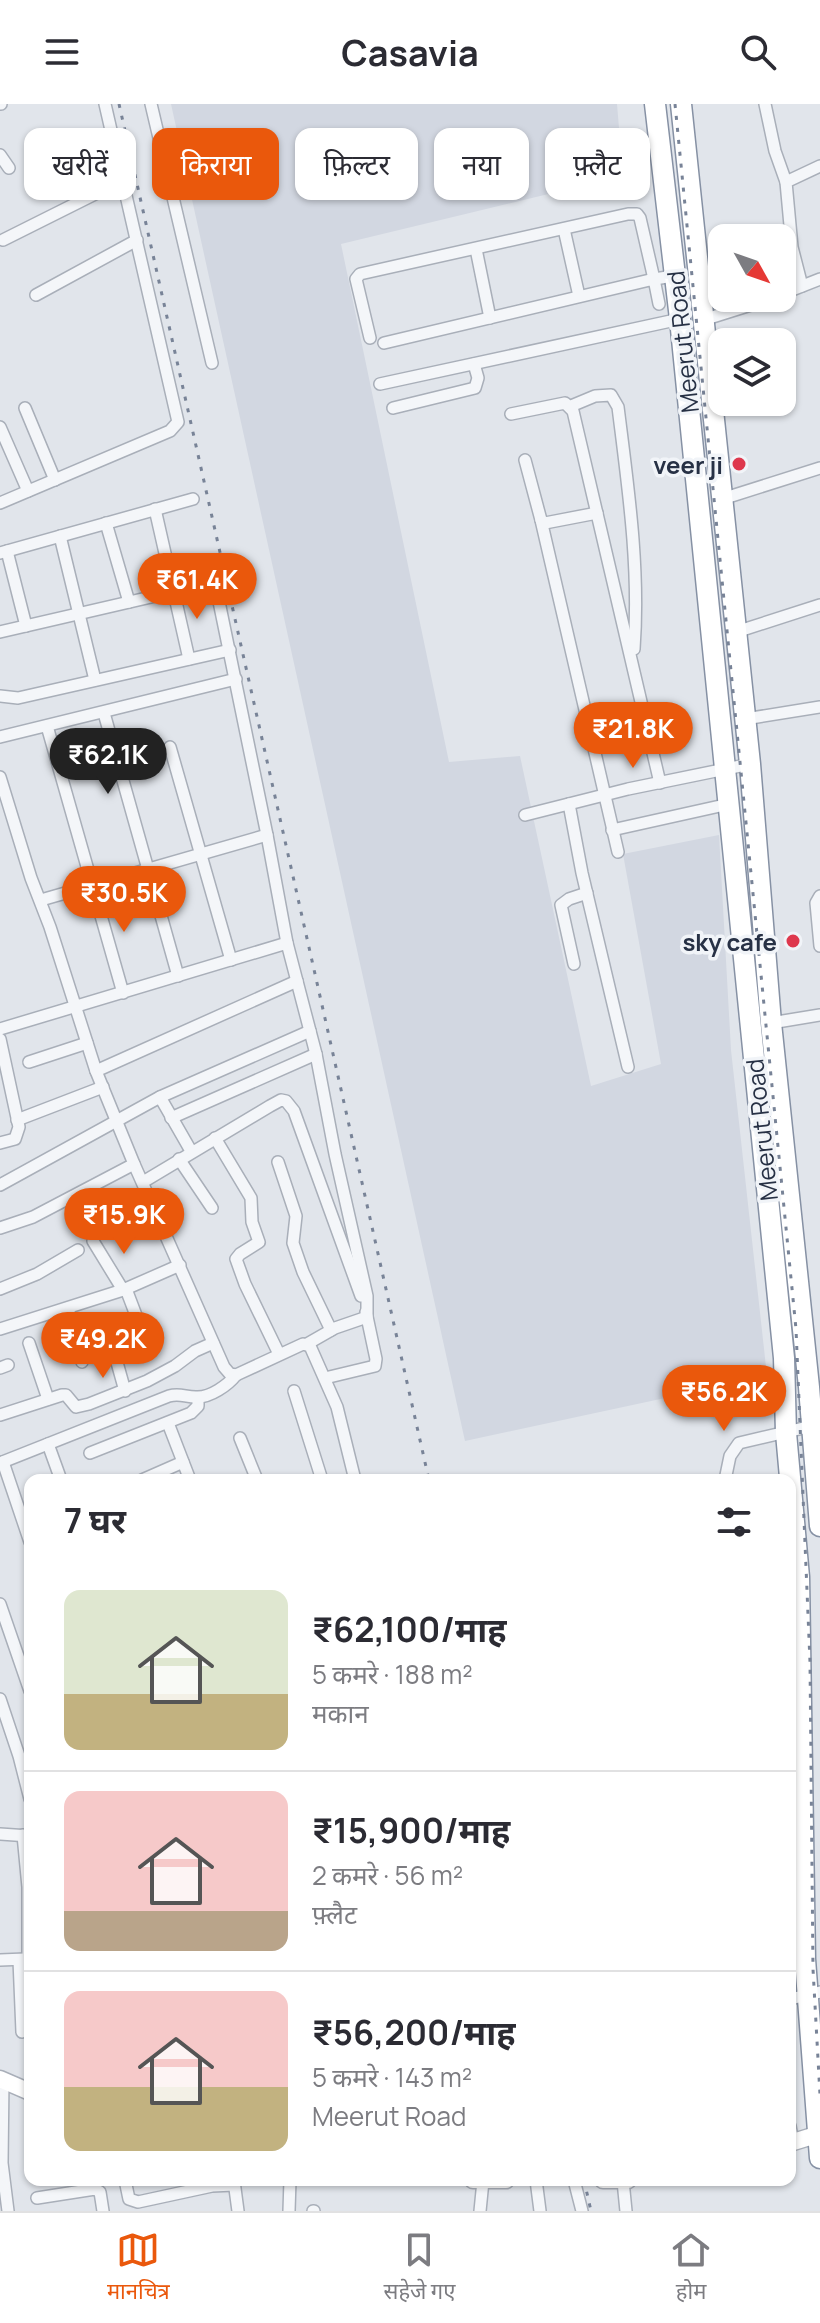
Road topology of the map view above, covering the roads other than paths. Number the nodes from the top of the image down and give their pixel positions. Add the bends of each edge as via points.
1 (105, 104) edge
2 (151, 104) edge
3 (655, 104) edge
4 (681, 104) edge
5 (765, 104) edge
6 (111, 128) edge
7 (0, 155) edge
8 (820, 166) edge
9 (9, 168) dead end
10 (786, 182) junction
11 (83, 200) edge
12 (128, 200) edge
13 (564, 229) junction
14 (3, 240) dead end
15 (137, 240) junction
16 (476, 249) junction
17 (664, 277) junction
18 (820, 279) edge
19 (802, 286) junction
20 (796, 288) edge
21 (36, 295) dead end
22 (579, 296) junction
23 (659, 304) dead end
24 (728, 312) edge
25 (490, 318) junction
26 (680, 319) junction
27 (703, 320) junction
28 (370, 338) dead end
29 (384, 343) dead end
30 (212, 363) dead end
31 (474, 364) junction
32 (380, 384) dead end
33 (571, 406) junction
34 (25, 408) dead end
35 (393, 408) dead end
36 (511, 414) dead end
37 (0, 427) edge
38 (525, 460) dead end
39 (820, 468) edge
40 (55, 480) junction
41 (28, 491) junction
42 (193, 499) dead end
43 (722, 499) junction
44 (0, 503) edge
45 (155, 509) junction
46 (597, 513) junction
47 (541, 520) junction
48 (106, 523) junction
49 (60, 536) junction
50 (4, 552) edge
51 (172, 592) junction
52 (129, 602) junction
53 (820, 605) edge
54 (80, 614) junction
55 (26, 626) junction
56 (0, 632) edge
57 (736, 632) junction
58 (230, 650) junction
59 (189, 659) junction
60 (633, 662) junction
61 (236, 679) junction
62 (95, 680) junction
63 (0, 696) edge
64 (820, 707) edge
65 (104, 713) junction
66 (745, 719) junction
67 (47, 726) junction
68 (0, 737) edge
69 (170, 747) dead end
70 (750, 764) junction
71 (726, 769) junction
72 (0, 777) edge
73 (660, 783) junction
74 (604, 795) junction
75 (569, 804) junction
76 (729, 804) junction
77 (525, 815) dead end
78 (612, 830) junction
79 (267, 835) junction
80 (618, 852) dead end
81 (203, 854) junction
82 (148, 870) junction
83 (92, 886) junction
84 (587, 893) junction
85 (820, 896) edge
86 (41, 900) junction
87 (287, 943) junction
88 (820, 946) edge
89 (231, 960) junction
90 (574, 964) dead end
91 (178, 976) junction
92 (297, 981) junction
93 (123, 993) junction
94 (75, 1007) junction
95 (820, 1015) edge
96 (771, 1023) junction
97 (0, 1029) edge
98 (310, 1031) junction
99 (0, 1039) edge
100 (87, 1043) junction
101 (316, 1054) junction
102 (29, 1062) dead end
103 (628, 1067) dead end
104 (96, 1071) junction
105 (103, 1087) junction
106 (160, 1097) junction
107 (171, 1118) junction
108 (17, 1120) junction
109 (117, 1120) junction
110 (215, 1138) junction
111 (0, 1143) edge
112 (191, 1151) junction
113 (179, 1159) junction
114 (278, 1162) dead end
115 (134, 1164) junction
116 (143, 1182) junction
117 (0, 1185) edge
118 (212, 1208) dead end
119 (0, 1228) edge
120 (93, 1241) dead end
121 (78, 1250) dead end
122 (180, 1265) junction
123 (0, 1289) edge
124 (124, 1290) junction
125 (68, 1308) junction
126 (367, 1317) junction
127 (0, 1329) edge
128 (331, 1330) junction
129 (145, 1339) dead end
130 (111, 1341) dead end
131 (29, 1343) dead end
132 (213, 1343) junction
133 (307, 1344) junction
134 (279, 1354) junction
135 (82, 1362) dead end
136 (807, 1367) junction
137 (785, 1370) junction
138 (236, 1375) junction
139 (325, 1378) junction
140 (125, 1391) junction
141 (294, 1391) dead end
142 (198, 1398) junction
143 (48, 1399) junction
144 (0, 1415) edge
145 (168, 1423) junction
146 (812, 1426) junction
147 (786, 1433) junction
148 (240, 1438) dead end
149 (48, 1444) junction
150 (90, 1453) dead end
151 (1, 1462) edge
152 (183, 1462) junction
153 (59, 1474) edge
154 (156, 1474) edge
155 (188, 1474) edge
156 (255, 1474) edge
157 (320, 1474) edge
158 (354, 1474) edge
159 (726, 1474) edge
160 (790, 1474) edge
161 (817, 1477) edge
162 (24, 1525) edge
163 (820, 1526) edge
164 (796, 1544) edge
165 (0, 1604) edge
166 (24, 1674) edge
167 (0, 1699) edge
168 (24, 1776) edge
169 (0, 1834) edge
170 (24, 1835) edge
171 (24, 1959) edge
172 (0, 1960) edge
173 (806, 1995) edge
174 (24, 1996) edge
175 (22, 2032) dead end
176 (1, 2079) edge
177 (24, 2089) edge
178 (816, 2135) junction
179 (796, 2137) edge
180 (820, 2158) edge
181 (126, 2186) edge
182 (212, 2186) edge
183 (234, 2186) edge
184 (290, 2186) edge
185 (478, 2186) edge
186 (537, 2186) edge
187 (576, 2186) edge
188 (626, 2186) edge
189 (2, 2189) edge
190 (37, 2198) dead end
191 (8, 2211) edge
192 (103, 2211) edge
193 (238, 2211) edge
194 (289, 2211) edge
195 (480, 2211) edge
196 (540, 2211) edge
197 (582, 2211) edge
198 (626, 2211) edge

1 - 6 street
2 - 30 street
3 - 17 highway, Meerut Road
4 - 27 highway, Meerut Road
5 - 10 street
7 - 9 street
8 - 10 street
10 - 19 street
11 - 14 street
12 - 15 street
13 - 16 street
13 - 17 street via 637,214
13 - 22 street
15 - 21 street
15 - 40 street via 178,422 170,431
16 - 25 street
16 - 28 street via 357,276
17 - 22 street
17 - 23 street
17 - 26 highway, Meerut Road
18 - 19 street
19 - 20 street
22 - 25 street
24 - 27 street
25 - 29 street
26 - 31 street
26 - 71 highway, Meerut Road
27 - 43 highway, Meerut Road
31 - 32 street
31 - 35 street via 475,388
33 - 36 street
33 - 46 street
33 - 60 street via 604,394 618,407 636,575
34 - 40 street
37 - 41 street
38 - 47 street
39 - 43 street
40 - 41 street
41 - 44 street
42 - 45 street
43 - 57 highway, Meerut Road
45 - 48 street
45 - 51 street
46 - 47 street via 550,523
46 - 60 street
47 - 74 street
48 - 49 street
48 - 52 street
49 - 50 street
49 - 54 street
50 - 55 street
51 - 52 street
51 - 58 street via 214,584
51 - 59 street
52 - 54 street
53 - 57 street
54 - 55 street
54 - 62 street
55 - 56 street
57 - 66 highway, Meerut Road
58 - 59 street
58 - 61 street
59 - 62 street
60 - 73 street
61 - 65 street
61 - 79 street
62 - 63 street via 18,698
64 - 66 street
65 - 67 street
65 - 82 street
66 - 70 highway, Meerut Road
67 - 68 street
67 - 83 street
69 - 81 street
70 - 71 street
70 - 96 highway, Meerut Road
71 - 73 street
71 - 76 highway, Meerut Road
72 - 86 street
73 - 74 street
74 - 75 street
74 - 78 street
75 - 77 street
75 - 84 street
76 - 78 street
76 - 137 highway, Meerut Road
78 - 80 street
79 - 81 street
79 - 87 street
81 - 82 street
81 - 89 street
82 - 83 street
82 - 91 street
83 - 86 street
83 - 93 street
84 - 90 street via 561,905
84 - 103 street
85 - 88 street
86 - 94 street
87 - 89 street
87 - 92 street
89 - 91 street
91 - 93 street
92 - 98 street
92 - 104 street
93 - 94 street
94 - 97 street
94 - 100 street
95 - 96 street
96 - 136 highway, Meerut Road
98 - 101 street
98 - 106 street
99 - 108 street
100 - 102 street
100 - 104 street
101 - 107 street
101 - 126 street
104 - 105 street
105 - 108 street
105 - 109 street
106 - 107 street
106 - 109 street
107 - 112 street
108 - 111 street via 19,1134
109 - 115 street
109 - 117 street
110 - 112 street
110 - 126 street via 281,1100 291,1106
110 - 134 street via 253,1204 259,1242 236,1259
112 - 113 street
113 - 116 street
113 - 118 street
114 - 128 street via 296,1216 293,1243
115 - 116 street
115 - 119 street via 33,1217
116 - 122 street
120 - 124 street
121 - 123 street
122 - 124 street
122 - 132 street
124 - 125 street
124 - 129 street
125 - 127 street
125 - 135 street
126 - 128 street
126 - 139 street via 375,1366
128 - 133 street
130 - 140 street
131 - 143 street
132 - 138 street via 224,1367
132 - 140 street
133 - 134 street
133 - 139 street
134 - 138 street
136 - 137 highway
136 - 146 highway, Meerut Road
137 - 147 highway, Meerut Road
138 - 142 street
139 - 158 street
140 - 143 street via 81,1407 66,1395
141 - 157 street
142 - 145 street via 197,1410
142 - 149 street via 169,1396
143 - 144 street
145 - 150 street
145 - 152 street
146 - 147 street
146 - 161 highway, Meerut Road
147 - 159 street via 739,1443
147 - 160 highway, Meerut Road
148 - 156 street
149 - 151 street
149 - 153 street
151 - 162 street
152 - 154 street
152 - 155 street
161 - 163 highway, Meerut Road
164 - 173 highway, Meerut Road
165 - 166 street
167 - 168 street
169 - 170 street
171 - 172 street
173 - 178 highway, Meerut Road
174 - 175 street
176 - 177 street
176 - 189 street
178 - 179 street
178 - 180 highway, Meerut Road
181 - 182 street via 129,2199 138,2202
183 - 193 street
184 - 194 street
185 - 195 street
186 - 196 street
187 - 197 street
188 - 198 street
189 - 191 street
190 - 192 street via 95,2189

